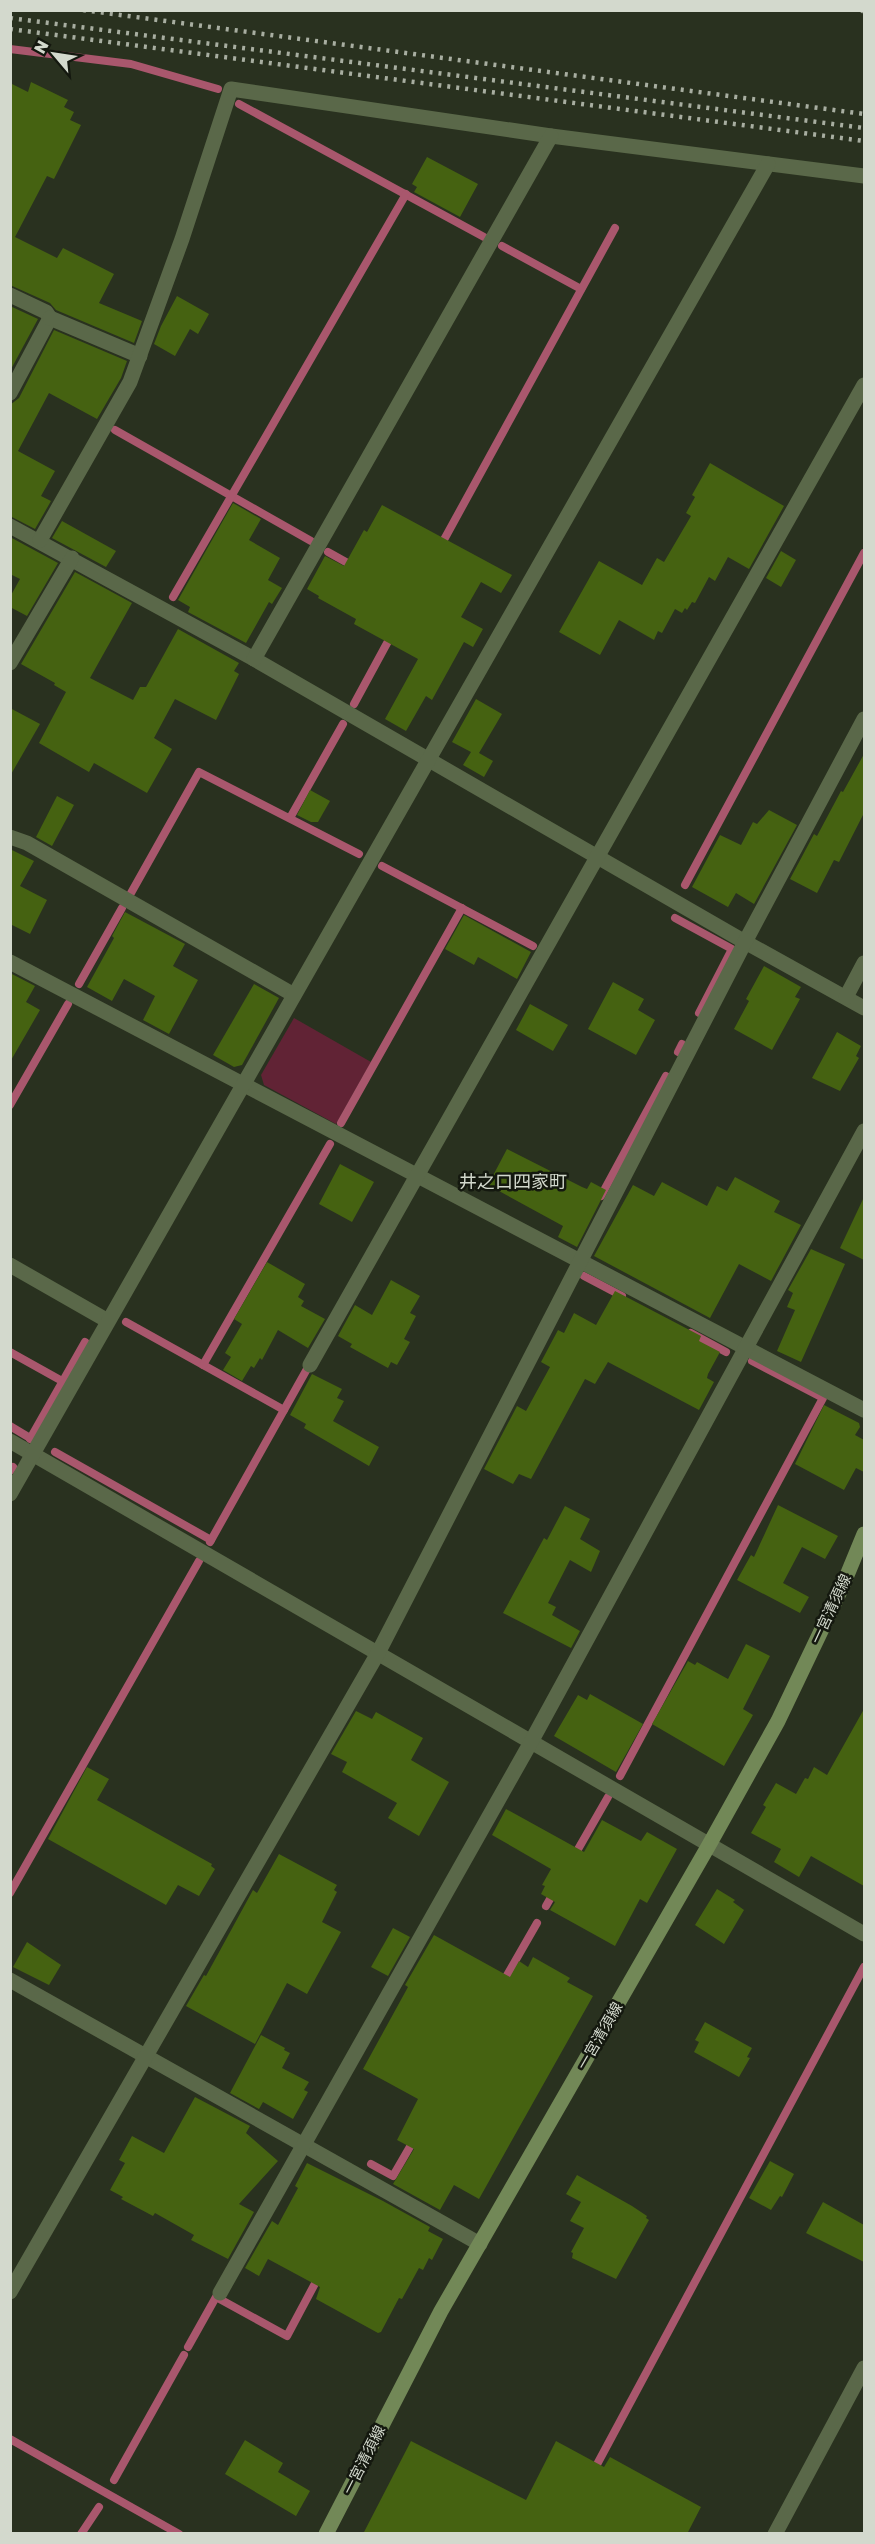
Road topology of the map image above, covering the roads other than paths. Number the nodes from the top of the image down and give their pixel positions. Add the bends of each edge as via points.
1 (551, 136) junction
2 (768, 164) junction
3 (864, 176) edge
4 (10, 295) edge
5 (50, 318) junction
6 (140, 356) junction
7 (864, 385) edge
8 (10, 393) edge
9 (10, 526) edge
10 (40, 540) junction
11 (72, 558) junction
12 (254, 658) junction
13 (10, 663) edge
14 (864, 719) edge
15 (429, 758) junction
16 (10, 837) edge
17 (597, 856) junction
18 (744, 942) junction
19 (10, 962) edge
20 (864, 963) edge
21 (294, 995) junction
22 (846, 997) junction
23 (864, 1008) edge
24 (243, 1084) junction
25 (864, 1131) edge
26 (417, 1175) junction
27 (580, 1261) junction
28 (10, 1265) edge
29 (108, 1321) junction
30 (745, 1348) junction
31 (310, 1365) dead end
32 (864, 1410) edge
33 (10, 1441) edge
34 (33, 1454) junction
35 (10, 1494) edge
36 (864, 1534) edge
37 (378, 1653) junction
38 (531, 1742) junction
39 (710, 1845) junction
40 (864, 1934) edge
41 (10, 1980) edge
42 (146, 2056) junction
43 (304, 2145) junction
44 (480, 2244) junction
45 (10, 2292) edge
46 (220, 2292) dead end
47 (864, 2368) edge
48 (326, 2534) edge
49 (775, 2534) edge

1 - 2 street
1 - 6 street via 231,89
1 - 12 street
2 - 3 street
2 - 15 street
4 - 5 street via 46,312
5 - 6 street
5 - 8 street
6 - 10 street via 130,382
7 - 17 street
9 - 10 street
10 - 11 street
11 - 12 street
11 - 13 street
12 - 15 street
14 - 18 street
15 - 17 street
15 - 21 street
16 - 21 street via 27,843
17 - 18 street
17 - 26 street
18 - 22 street
18 - 27 street
19 - 24 street
20 - 22 street
21 - 24 street
22 - 23 street
24 - 26 street
24 - 29 street
25 - 30 street
26 - 27 street
26 - 31 street
27 - 30 street
27 - 37 street
28 - 29 street
29 - 34 street
30 - 32 street
30 - 38 street
33 - 34 street
34 - 35 street
34 - 37 street
36 - 39 main road, 一宮清須線 via 778,1721
37 - 38 street
37 - 42 street
38 - 39 street
38 - 43 street
39 - 40 street
39 - 44 main road, 一宮清須線
41 - 42 street
42 - 43 street
42 - 45 street
43 - 44 street
43 - 46 street
44 - 48 main road, 一宮清須線 via 441,2311
47 - 49 street

